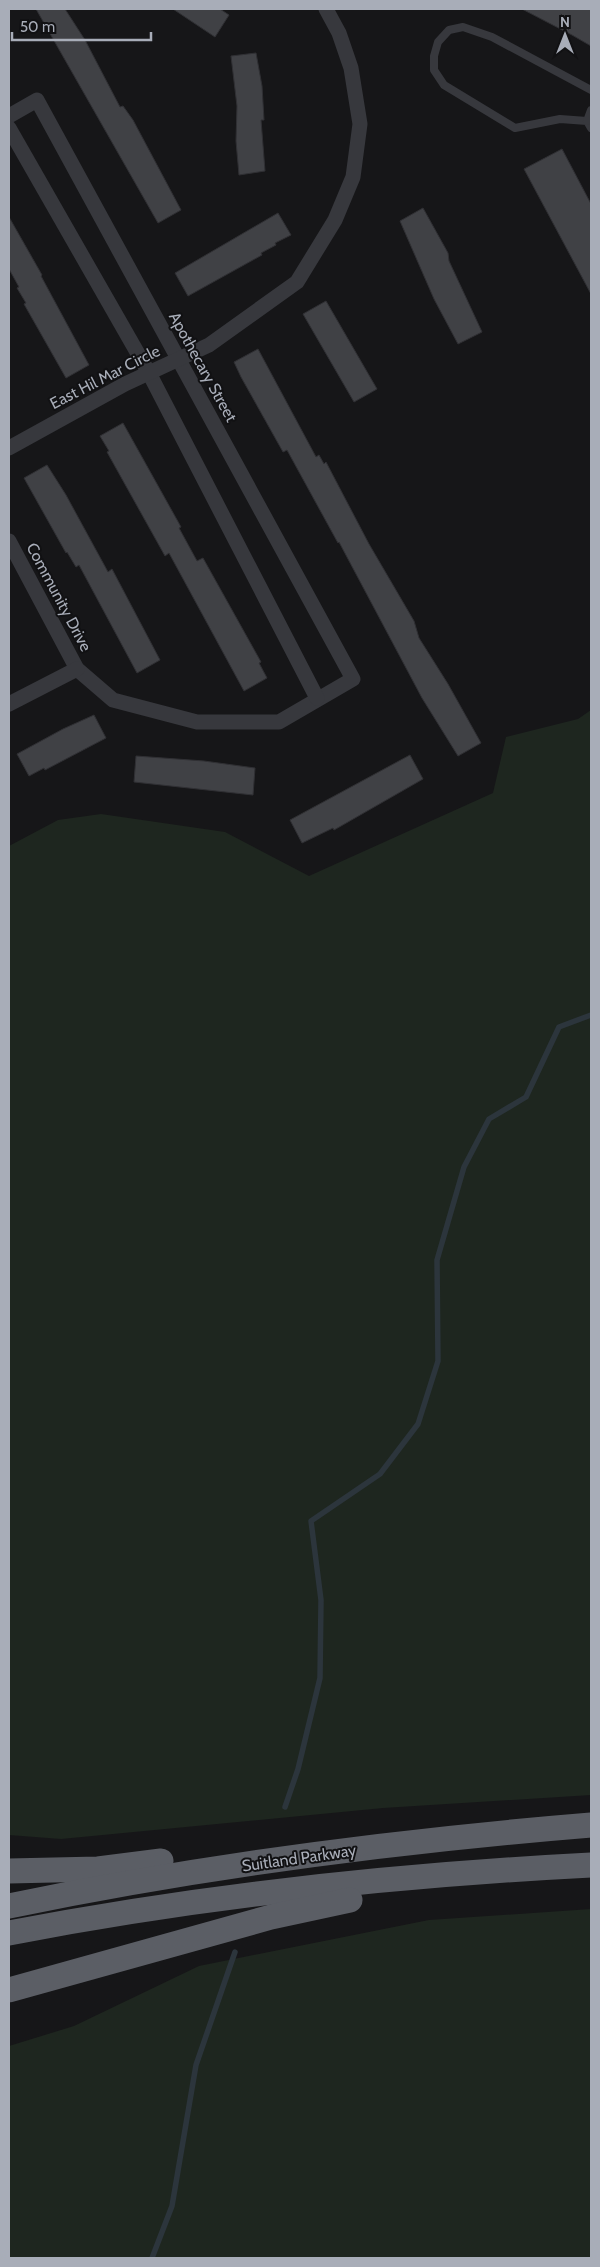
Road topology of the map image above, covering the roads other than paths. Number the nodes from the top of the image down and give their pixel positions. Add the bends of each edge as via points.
1 (326, 9) edge
2 (591, 90) edge
3 (591, 110) edge
4 (9, 116) edge
5 (589, 124) edge
6 (9, 128) edge
7 (179, 358) junction
8 (149, 373) junction
9 (9, 448) edge
10 (9, 541) edge
11 (78, 669) junction
12 (353, 679) joint
13 (317, 698) junction
14 (9, 704) edge
15 (591, 1825) edge
16 (342, 1851) junction
17 (591, 1866) edge
18 (519, 1870) junction
19 (9, 1871) edge
20 (9, 1906) edge
21 (9, 1933) edge
22 (9, 1990) edge

1 - 7 street, East Hil Mar Circle via 351,68 360,124 353,176 335,220 297,282 209,345
2 - 5 lane via 492,37 463,27 449,30 438,42 434,56 434,70 444,85 515,128 560,119
3 - 5 lane
4 - 7 street, Apothecary Street via 36,100
6 - 8 street
7 - 8 street, East Hil Mar Circle
7 - 12 street, Apothecary Street
8 - 9 street, East Hil Mar Circle
8 - 13 street
10 - 11 street, Community Drive
11 - 13 street, Community Drive via 113,700 197,722 279,722
11 - 14 street
12 - 13 street, Community Drive
15 - 16 highway, Suitland Parkway
16 - 19 highway via 237,1850 98,1869
16 - 20 highway, Suitland Parkway via 144,1881
17 - 18 highway, Suitland Parkway
18 - 21 highway, Suitland Parkway via 310,1889
18 - 22 highway via 411,1893 342,1901 296,1911

